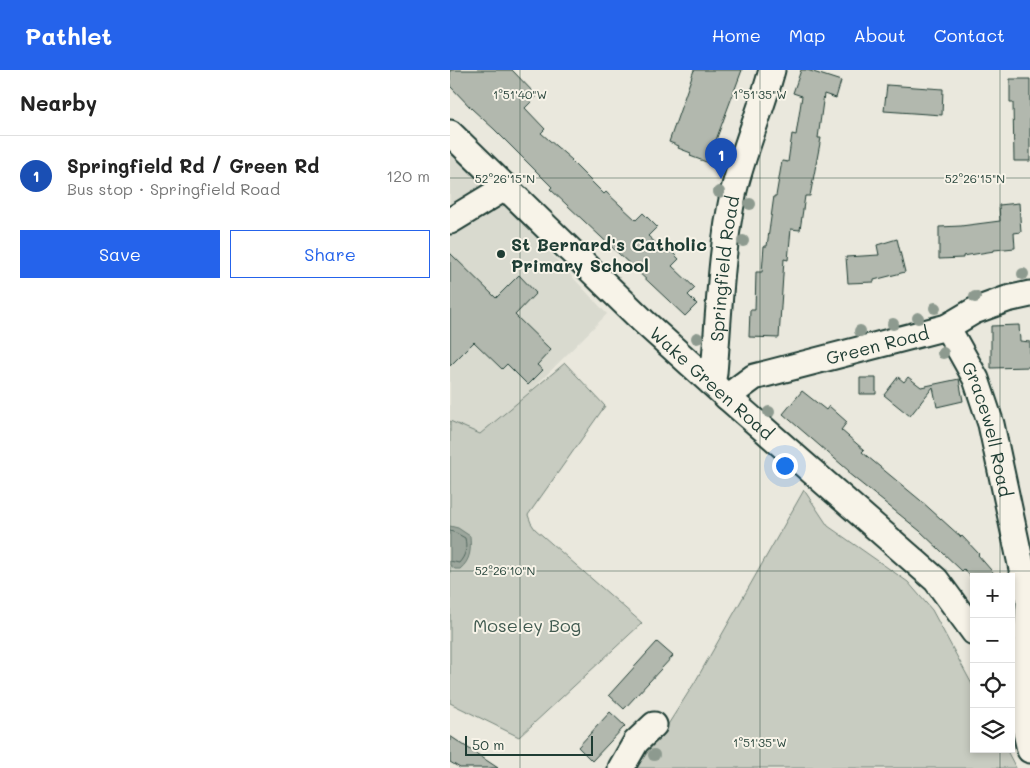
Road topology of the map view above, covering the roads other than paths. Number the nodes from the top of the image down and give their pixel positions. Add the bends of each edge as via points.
1 (772, 70) edge
2 (450, 133) edge
3 (506, 187) junction
4 (450, 221) edge
5 (1030, 294) edge
6 (947, 327) junction
7 (719, 390) junction
8 (1030, 602) edge
9 (970, 627) edge
10 (1016, 705) edge
11 (654, 725) dead end
12 (1030, 750) edge
13 (621, 768) edge

1 - 7 street, Springfield Road via 734,192 722,273 714,373
2 - 3 street, Wake Green Road
3 - 4 street
3 - 7 street, Wake Green Road
5 - 6 street, Green Road via 974,311
6 - 7 street, Green Road via 754,377
6 - 8 street, Gracewell Road via 976,379 991,424
7 - 9 street, Wake Green Road via 936,580
8 - 10 street, Gracewell Road
10 - 12 street
11 - 13 street via 636,742

